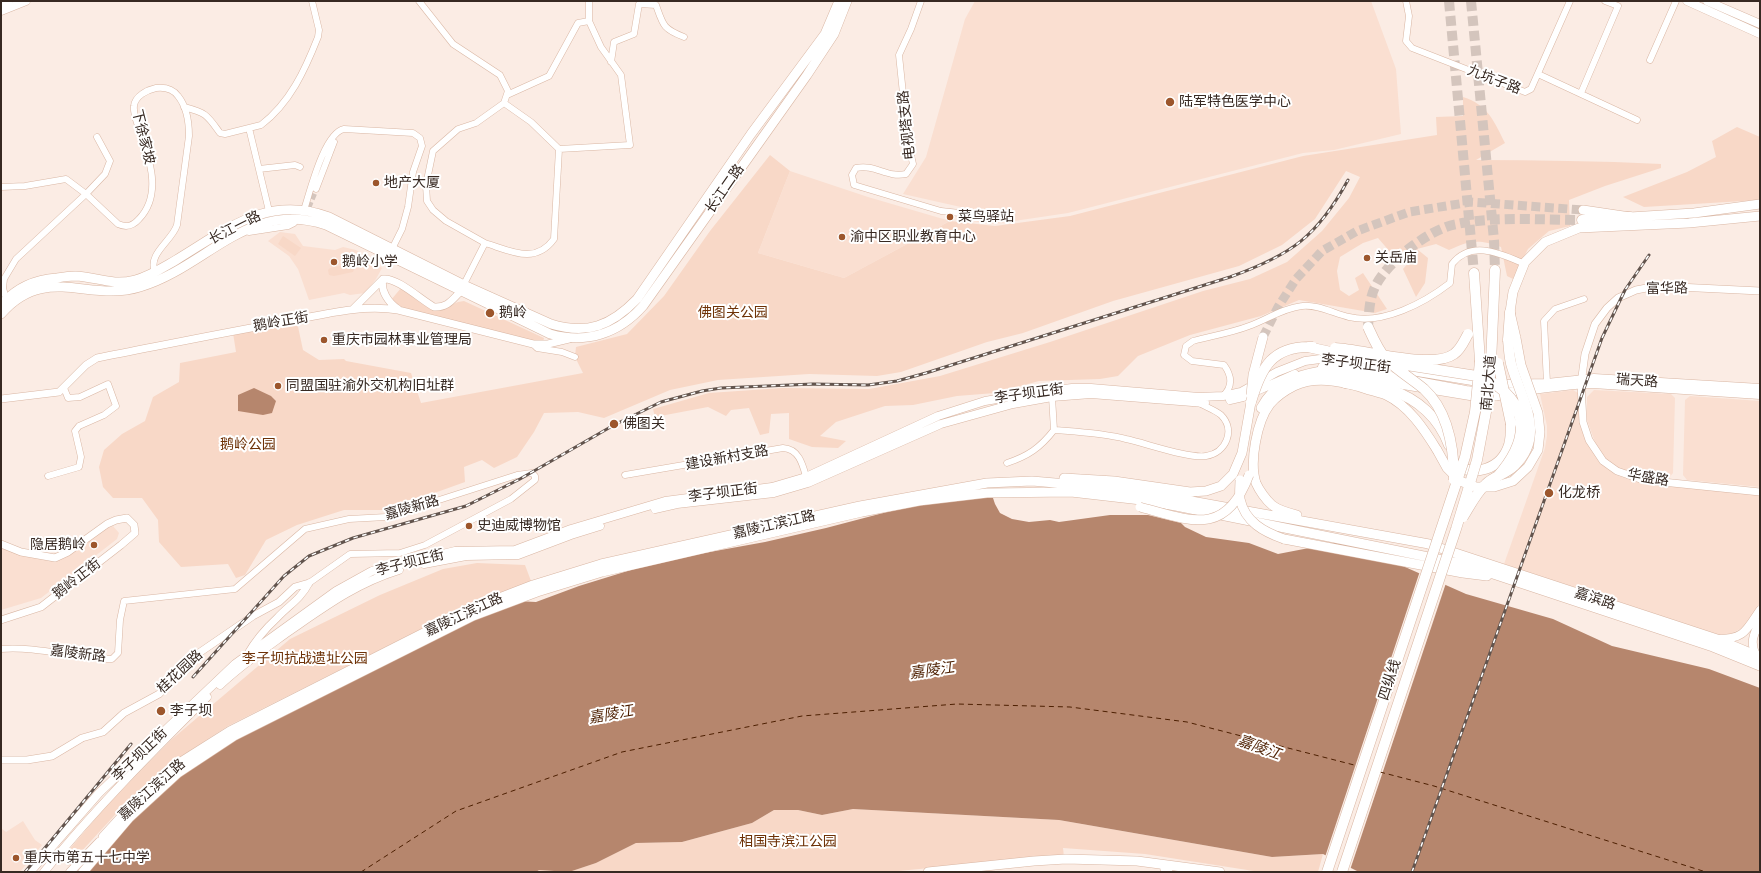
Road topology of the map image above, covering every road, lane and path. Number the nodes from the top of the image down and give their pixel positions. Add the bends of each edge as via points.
1 (8, 1) edge
2 (26, 1) edge
3 (312, 1) edge
4 (419, 1) edge
5 (589, 1) edge
6 (839, 1) edge
7 (847, 1) edge
8 (921, 1) edge
9 (1406, 1) edge
10 (1570, 1) edge
11 (1605, 1) edge
12 (1676, 1) edge
13 (1687, 1) edge
14 (1707, 1) edge
15 (1, 4) edge
16 (1, 11) edge
17 (589, 21) junction
18 (1760, 24) edge
19 (1760, 34) edge
20 (684, 37) dead end
21 (1650, 60) dead end
22 (611, 62) junction
23 (1538, 74) junction
24 (1581, 93) junction
25 (507, 95) junction
26 (504, 103) junction
27 (184, 107) junction
28 (1637, 120) dead end
29 (249, 128) junction
30 (337, 132) junction
31 (97, 137) dead end
32 (559, 149) junction
33 (300, 167) dead end
34 (259, 169) junction
35 (1, 187) edge
36 (316, 189) tunnel mouth
37 (86, 194) junction
38 (1760, 204) edge
39 (304, 210) junction
40 (269, 211) junction
41 (978, 215) dead end
42 (1583, 215) tunnel mouth
43 (1760, 216) edge
44 (1630, 217) joint
45 (294, 223) tunnel mouth
46 (238, 234) junction
47 (485, 243) junction
48 (392, 249) junction
49 (1525, 264) junction
50 (1495, 270) tunnel mouth
51 (155, 272) junction
52 (1474, 273) tunnel mouth
53 (383, 279) junction
54 (462, 288) junction
55 (1760, 291) edge
56 (1477, 296) junction
57 (1584, 299) dead end
58 (4, 302) edge
59 (353, 309) junction
60 (398, 310) junction
61 (1510, 312) joint
62 (1, 314) edge
63 (1368, 326) tunnel mouth
64 (581, 330) joint
65 (1263, 338) tunnel mouth
66 (571, 339) junction
67 (1512, 339) junction
68 (533, 344) junction
69 (1308, 347) junction
70 (575, 357) dead end
71 (1495, 363) junction
72 (1582, 381) junction
73 (1345, 383) junction
74 (1548, 383) junction
75 (1516, 387) junction
76 (64, 388) junction
77 (1760, 388) edge
78 (1760, 395) edge
79 (1223, 396) junction
80 (1052, 397) junction
81 (1, 399) edge
82 (1251, 402) junction
83 (1199, 403) junction
84 (1054, 430) junction
85 (1258, 431) junction
86 (1255, 450) junction
87 (1437, 450) junction
88 (1242, 453) junction
89 (1454, 458) junction
90 (1007, 463) dead end
91 (625, 475) dead end
92 (48, 476) dead end
93 (1497, 477) junction
94 (807, 480) junction
95 (1032, 481) junction
96 (1454, 488) junction
97 (1070, 492) junction
98 (1467, 492) joint
99 (1760, 492) edge
100 (918, 498) junction
101 (654, 507) junction
102 (1456, 529) junction
103 (1, 544) edge
104 (1429, 544) junction
105 (1463, 568) junction
106 (309, 583) junction
107 (1760, 610) edge
108 (1, 620) edge
109 (1760, 623) edge
110 (1717, 639) junction
111 (1, 649) edge
112 (247, 655) junction
113 (1758, 656) edge
114 (1760, 666) edge
115 (1, 760) edge
116 (99, 842) junction
117 (1167, 870) edge
118 (30, 872) edge
119 (44, 872) edge
120 (70, 872) edge
121 (77, 872) edge
122 (83, 872) edge
123 (928, 872) edge
124 (980, 872) edge
125 (1185, 872) edge
126 (1220, 872) edge
127 (1327, 872) edge
128 (1342, 872) edge

1 - 15 main road
2 - 16 main road
3 - 29 street via 319,30 318,37 298,82 288,99 266,122
4 - 25 street via 453,44 500,75 508,91
5 - 17 street
6 - 64 main road, 长江二路 via 825,34 637,299 611,321
7 - 66 main road, 长江二路 via 834,34 807,75 643,306 616,329 594,337
8 - 41 street, 电视塔支路 via 899,55 908,142 913,164 906,174 896,176 866,166 856,168 852,175 854,185 942,211
9 - 23 street, 九坑子路 via 1409,16 1406,41 1412,48 1525,92 1531,89
10 - 23 street, 九坑子路
11 - 24 street via 1618,6
12 - 21 street
13 - 19 main road
14 - 18 main road
17 - 22 street via 601,48
17 - 25 street via 578,23 548,76
20 - 22 street via 662,24 656,5 639,4 634,34 614,42
22 - 32 street via 621,76 630,145
23 - 24 street
24 - 28 street
25 - 26 street
26 - 32 street via 531,122
26 - 47 street via 476,123 458,129 434,151 426,185 427,201 433,210 446,221
27 - 29 street via 210,117 220,133
27 - 37 street, 下徐家坡 via 178,95 162,88 154,88 134,102 134,112 148,155 152,187 147,206 135,223 129,226 118,224
27 - 51 street, 下徐家坡 via 189,136 176,225 153,262
29 - 34 street
30 - 36 street
30 - 39 street via 326,147
30 - 48 street via 344,128 413,133 420,138 422,146 412,172 408,207
31 - 37 street via 108,156 109,165 105,174
32 - 47 street via 554,239 548,247 539,253 518,254
33 - 34 street via 295,165
34 - 40 street
35 - 37 street via 66,179
37 - 58 street via 16,259 4,279
38 - 44 main road via 1694,213
39 - 40 main road, 长江一路
39 - 48 main road, 长江一路 via 329,217
40 - 51 main road, 长江一路 via 246,219
42 - 44 highway
43 - 49 main road via 1689,223 1579,228 1545,242
45 - 46 street
46 - 54 main road, 长江一路 via 261,223 284,219 295,218 316,222
46 - 62 main road, 长江一路 via 152,283 118,291 68,286 45,287 21,296
47 - 54 street
48 - 54 main road, 长江一路
49 - 61 main road via 1513,292
49 - 79 street via 1488,250 1464,253 1452,264 1450,283 1414,306 1374,318 1350,318 1304,305 1248,326 1193,341 1186,346 1184,355 1192,361 1224,365 1229,372 1231,383
50 - 71 highway
51 - 58 main road, 长江一路 via 136,280 118,283 75,276 43,279 18,289
52 - 56 highway, 南北大道
53 - 54 street via 396,282 434,307 448,305
53 - 59 street
53 - 60 street via 382,288 389,302
54 - 64 main road, 长江一路 via 562,328
54 - 66 main road, 长江一路 via 540,330
55 - 72 street, 富华路 via 1657,286 1636,290 1618,298 1595,324 1585,354
56 - 69 highway, bridge via 1474,316 1462,346 1454,355 1443,359 1418,360 1349,349
56 - 96 highway, 南北大道, bridge via 1480,361 1475,412 1465,457
57 - 74 street via 1555,309 1544,321
59 - 60 street, 鹅岭正街
59 - 76 street, 鹅岭正街 via 97,358 86,364
60 - 68 street, 鹅岭正街
61 - 67 highway
63 - 89 highway, bridge via 1386,358 1426,391 1440,410 1450,432
65 - 82 main road, bridge via 1253,375
66 - 68 street, 鹅岭正街
67 - 87 main road, bridge via 1538,413 1538,450 1528,467 1513,481 1494,487 1476,487 1460,481 1447,468
67 - 93 highway, bridge via 1511,365 1529,416 1530,429 1524,457 1513,468
68 - 70 street via 537,348
69 - 82 highway, bridge via 1291,348 1276,355 1258,379
69 - 93 highway, bridge via 1483,377 1498,385 1510,396 1519,411 1522,426 1515,453
71 - 87 highway, bridge via 1511,424 1509,446 1504,456 1487,469 1477,471 1467,470 1449,462
71 - 98 highway, 南北大道, bridge via 1477,460
72 - 74 main road, 瑞天路
72 - 75 main road, 瑞天路 via 1548,389
72 - 77 main road, 瑞天路
72 - 78 main road, 瑞天路
72 - 99 street, 华盛路 via 1583,422 1589,440 1603,461 1617,471 1643,480
73 - 85 main road via 1312,381 1295,385 1271,403
73 - 87 main road via 1387,396 1406,409 1422,425
73 - 89 highway, bridge via 1390,389 1425,407 1446,436
74 - 75 main road, 瑞天路
75 - 79 main road, 李子坝正街 via 1320,359 1305,361 1277,372 1241,392
75 - 83 main road, 李子坝正街 via 1466,390 1364,371 1322,367 1284,377 1243,397
75 - 85 main road, bridge via 1497,396 1484,396 1321,371 1299,375 1280,385 1268,396 1261,408
76 - 81 street, 鹅岭正街 via 54,394
76 - 92 street via 68,398 80,397 108,384 116,406 104,415 79,426 75,431 81,457 79,467
79 - 94 main road, 李子坝正街 via 1199,397 1091,388 1053,390 997,399 938,416
80 - 83 main road, 李子坝正街 via 1091,394
80 - 84 street
80 - 94 main road, 李子坝正街 via 987,410 941,424
82 - 88 main road
83 - 84 street via 1220,414 1228,430 1224,446 1206,456 1176,452 1094,432
84 - 90 street via 1041,446
85 - 86 main road
86 - 97 main road, bridge via 1243,492 1235,504 1214,518 1189,519
86 - 104 main road via 1256,482 1272,505 1300,516 1384,532
88 - 95 main road via 1233,474 1221,486 1206,491 1190,492 1114,480 1066,478
88 - 105 main road, bridge via 1240,499 1247,516 1268,534 1284,539
89 - 96 highway, bridge
91 - 94 street, 建设新村支路 via 789,448 797,454
93 - 102 highway, bridge via 1475,496
94 - 101 main road, 李子坝正街 via 773,490
95 - 100 main road via 986,483
95 - 104 main road, bridge via 1125,489
96 - 127 highway, 四纵线, bridge
97 - 100 main road via 987,493
97 - 105 main road, bridge via 1176,506
98 - 102 highway, 四纵线, bridge
100 - 116 main road, 嘉陵江滨江路 via 860,506 601,564 533,585 471,609 230,731 173,767
100 - 122 main road, 嘉陵江滨江路 via 602,572 537,592 473,616 234,736 209,752 178,773 129,818
101 - 112 main road, 李子坝正街 via 571,529 515,550 455,551 372,571 336,591
101 - 119 main road, 李子坝正街 via 518,555 456,557 404,568 378,576 337,597 249,660 222,683 166,738
102 - 128 highway, 四纵线, bridge
103 - 108 street, 鹅岭正街 via 21,552 54,558 68,552 116,520 127,518 134,525 135,533 41,607
104 - 110 main road, 嘉滨路
105 - 114 main road, 嘉滨路 via 1508,578 1713,647
106 - 111 street, 嘉陵新路 via 350,554 400,554 425,545 511,499 529,486 535,480 535,476 532,473 517,474 386,517 349,519 306,529 235,589 124,601 118,653 112,659 17,647
106 - 112 street, 嘉陵新路 via 302,596 257,638
106 - 115 street, 桂花园路 via 295,587 279,602 253,616 196,655 159,694 124,713 104,732 82,738 52,756 27,760
107 - 110 main road via 1740,636
109 - 113 main road via 1752,639 1752,648
110 - 113 main road, 嘉滨路
112 - 118 main road, 李子坝正街 via 99,793
116 - 120 main road
116 - 121 main road, 嘉陵江滨江路
117 - 124 main road via 1138,866 1034,866
117 - 125 main road
123 - 126 main road via 1066,859 1137,861

